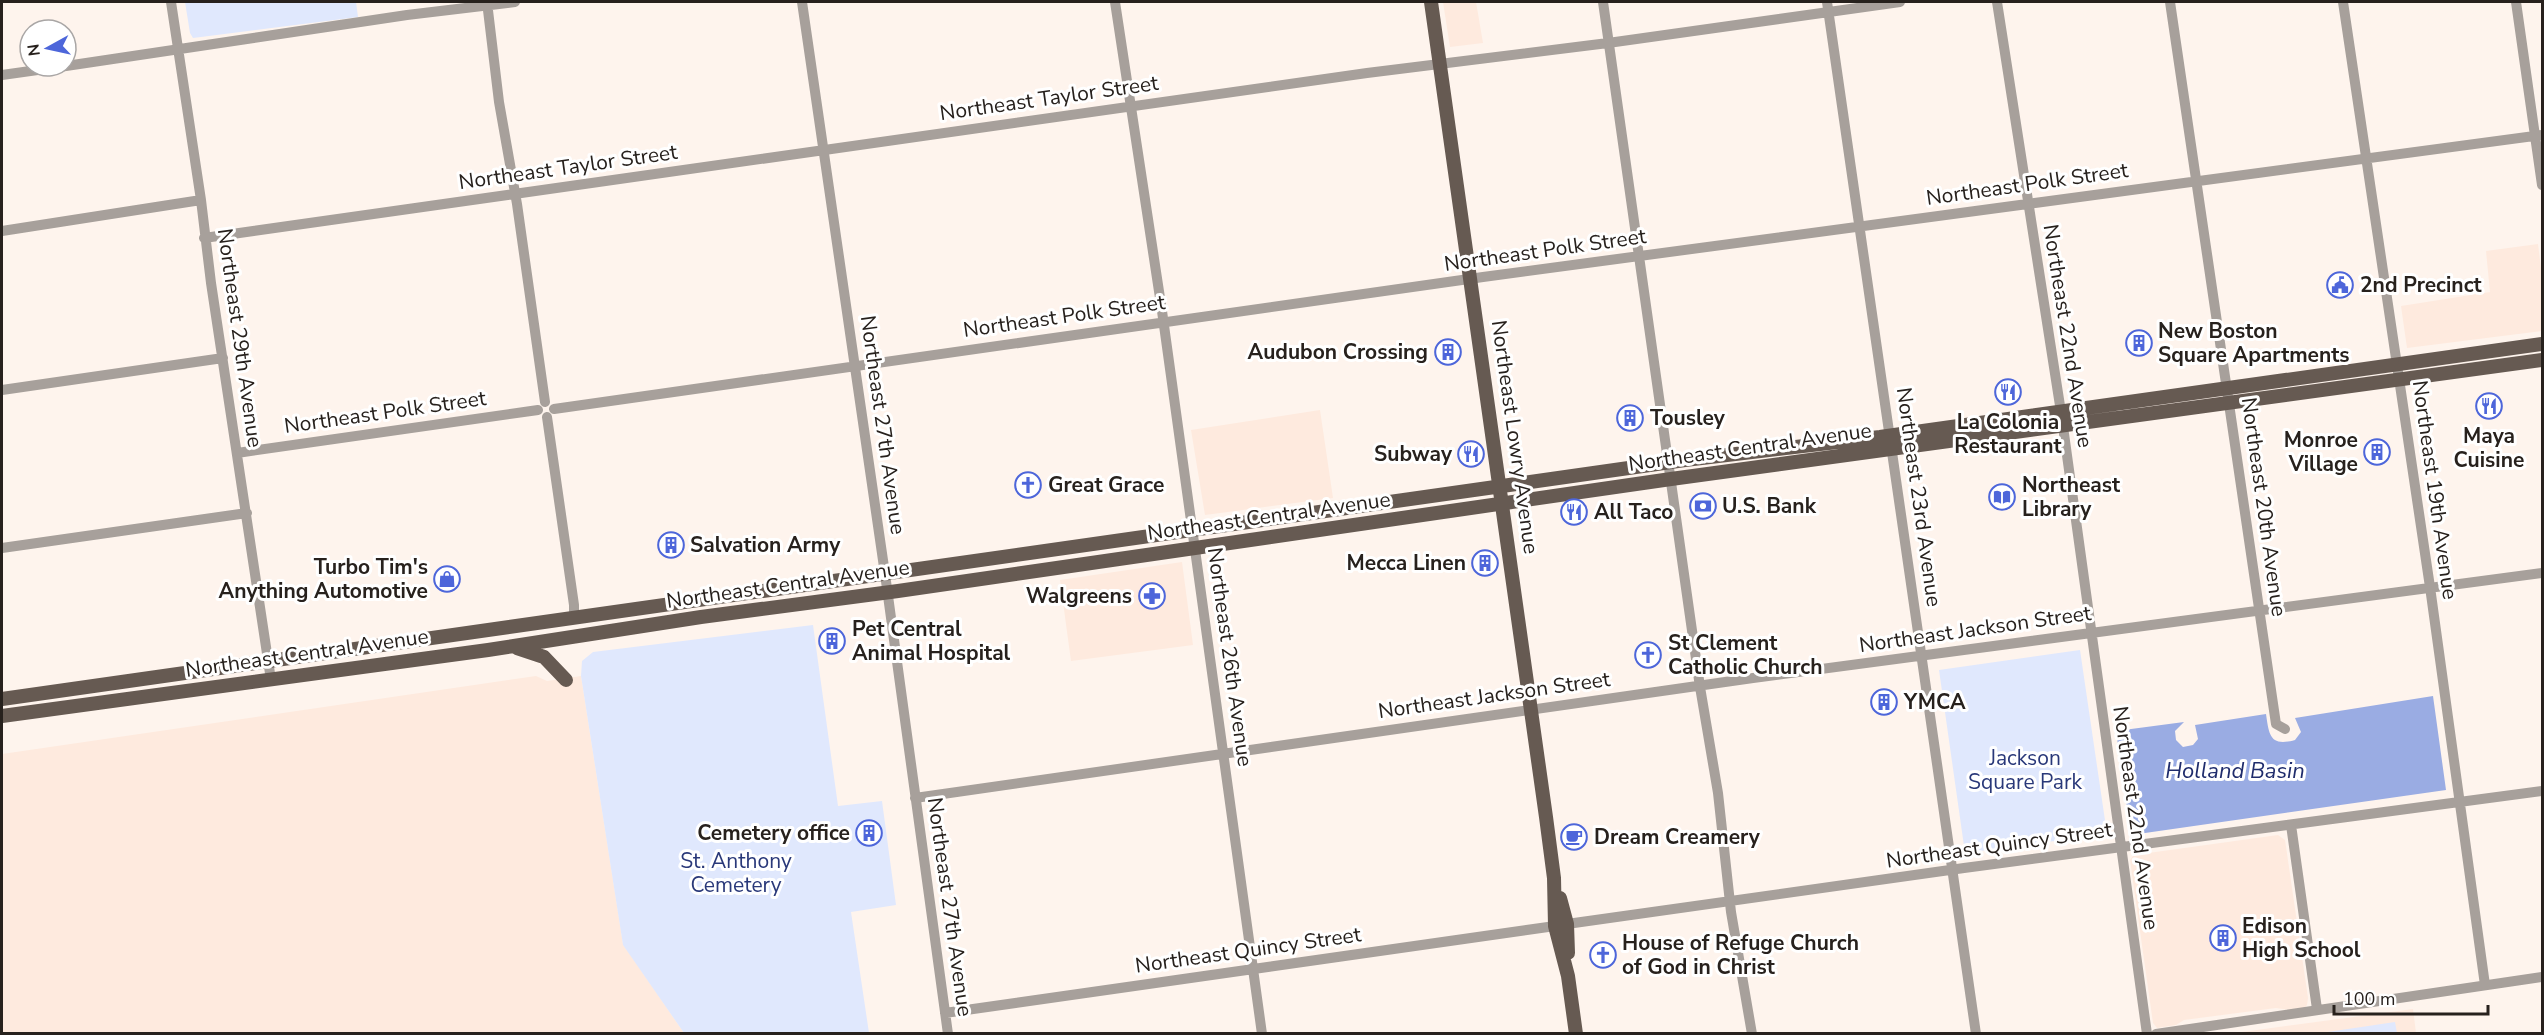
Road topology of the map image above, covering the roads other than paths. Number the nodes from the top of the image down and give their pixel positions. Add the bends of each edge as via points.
1 (171, 2) edge
2 (515, 2) edge
3 (802, 2) edge
4 (1115, 2) edge
5 (1431, 2) edge
6 (1603, 2) edge
7 (1900, 2) edge
8 (1997, 2) edge
9 (2170, 2) edge
10 (2343, 2) edge
11 (2516, 2) edge
12 (487, 4) edge
13 (1828, 6) edge
14 (1608, 43) junction
15 (179, 50) junction
16 (78, 64) edge
17 (1440, 64) junction
18 (18, 73) edge
19 (2, 75) edge
20 (1132, 106) junction
21 (2539, 135) edge
22 (823, 149) junction
23 (2366, 158) junction
24 (2197, 180) junction
25 (2542, 184) edge
26 (515, 194) junction
27 (201, 200) junction
28 (2028, 204) junction
29 (1861, 226) junction
30 (2, 231) edge
31 (204, 238) junction
32 (1639, 257) junction
33 (1471, 279) junction
34 (1163, 322) junction
35 (2542, 344) edge
36 (223, 358) junction
37 (2542, 360) edge
38 (855, 365) junction
39 (2397, 365) junction
40 (2399, 380) junction
41 (2, 390) edge
42 (2228, 396) junction
43 (546, 410) junction
44 (2061, 419) junction
45 (1891, 442) junction
46 (237, 453) junction
47 (1669, 462) junction
48 (1671, 479) junction
49 (1501, 487) junction
50 (1504, 505) junction
51 (247, 513) junction
52 (1192, 530) junction
53 (2, 548) edge
54 (1195, 548) junction
55 (2542, 573) edge
56 (885, 574) junction
57 (2430, 588) junction
58 (887, 592) junction
59 (2260, 610) junction
60 (574, 618) junction
61 (2091, 633) junction
62 (488, 650) junction
63 (1922, 656) junction
64 (268, 662) junction
65 (271, 680) junction
66 (566, 680) dead end
67 (1700, 687) junction
68 (2, 699) edge
69 (1532, 710) junction
70 (2, 717) edge
71 (2285, 729) dead end
72 (1225, 752) junction
73 (2542, 791) edge
74 (915, 798) junction
75 (2460, 803) junction
76 (2291, 825) junction
77 (2121, 848) junction
78 (1953, 870) junction
79 (1730, 902) junction
80 (1561, 925) junction
81 (1254, 969) junction
82 (2542, 977) edge
83 (2485, 985) junction
84 (2317, 1009) junction
85 (945, 1013) junction
86 (948, 1034) edge
87 (1262, 1034) edge
88 (1576, 1034) edge
89 (1752, 1034) edge
90 (1976, 1034) edge
91 (2147, 1034) edge
92 (2156, 1034) edge

1 - 15 street, Northeast 29th Avenue
2 - 12 street
3 - 22 street, Northeast 27th Avenue
4 - 20 street, Northeast 26th Avenue
5 - 17 main road, Northeast Lowry Avenue
6 - 14 street
7 - 13 street, Northeast Taylor Street
8 - 28 street, Northeast 22nd Avenue
9 - 24 street, Northeast 20th Avenue
10 - 23 street, Northeast 19th Avenue
11 - 21 street
12 - 15 street
12 - 26 street
13 - 14 street, Northeast Taylor Street
13 - 29 street, Northeast 23rd Avenue
14 - 17 street, Northeast Taylor Street
14 - 32 street
15 - 16 street
15 - 27 street, Northeast 29th Avenue
17 - 20 street, Northeast Taylor Street
17 - 33 main road, Northeast Lowry Avenue
18 - 19 street
20 - 22 street, Northeast Taylor Street
20 - 34 street, Northeast 26th Avenue
21 - 23 street, Northeast Polk Street
21 - 25 street
22 - 26 street, Northeast Taylor Street
22 - 38 street, Northeast 27th Avenue
23 - 24 street, Northeast Polk Street
23 - 39 street, Northeast 19th Avenue
24 - 28 street, Northeast Polk Street
24 - 42 street, Northeast 20th Avenue
26 - 31 street, Northeast Taylor Street
26 - 43 street
27 - 30 street
27 - 31 street, Northeast 29th Avenue
28 - 29 street, Northeast Polk Street
28 - 44 street, Northeast 22nd Avenue
29 - 32 street, Northeast Polk Street
29 - 45 street, Northeast 23rd Avenue
31 - 36 street, Northeast 29th Avenue
32 - 33 street, Northeast Polk Street
32 - 47 street
33 - 34 street, Northeast Polk Street
33 - 49 main road, Northeast Lowry Avenue
34 - 38 street, Northeast Polk Street
34 - 52 street, Northeast 26th Avenue
35 - 39 main road, Northeast Central Avenue
36 - 41 street
36 - 46 street, Northeast 29th Avenue
37 - 40 main road, Northeast Central Avenue
38 - 43 street, Northeast Polk Street
38 - 56 street, Northeast 27th Avenue
39 - 40 street, Northeast 19th Avenue
39 - 42 main road, Northeast Central Avenue
40 - 42 main road, Northeast Central Avenue
40 - 57 street, Northeast 19th Avenue
42 - 44 main road, Northeast Central Avenue
42 - 59 street, Northeast 20th Avenue
43 - 46 street, Northeast Polk Street
43 - 60 street
44 - 45 main road, Northeast Central Avenue
44 - 61 street, Northeast 22nd Avenue
45 - 47 main road, Northeast Central Avenue
45 - 48 main road, Northeast Central Avenue
45 - 63 street, Northeast 23rd Avenue
46 - 51 street, Northeast 29th Avenue
47 - 48 street
47 - 49 main road, Northeast Central Avenue
48 - 50 main road, Northeast Central Avenue
48 - 67 street
49 - 50 main road, Northeast Lowry Avenue
49 - 52 main road, Northeast Central Avenue
50 - 54 main road, Northeast Central Avenue
50 - 69 main road, Northeast Lowry Avenue
51 - 53 street
51 - 64 street, Northeast 29th Avenue
52 - 54 street, Northeast 26th Avenue
52 - 56 main road, Northeast Central Avenue
54 - 58 main road, Northeast Central Avenue
54 - 72 street, Northeast 26th Avenue
55 - 57 street, Northeast Jackson Street
56 - 58 street, Northeast 27th Avenue
56 - 60 main road, Northeast Central Avenue
57 - 59 street, Northeast Jackson Street
57 - 75 street, Northeast 19th Avenue
58 - 62 main road, Northeast Central Avenue via 701,616
58 - 74 street, Northeast 27th Avenue
59 - 61 street, Northeast Jackson Street
59 - 71 street, Northeast 20th Avenue via 2276,724
60 - 64 main road, Northeast Central Avenue
61 - 63 street, Northeast Jackson Street
61 - 77 street, Northeast 22nd Avenue
62 - 65 main road, Northeast Central Avenue
62 - 66 main road via 528,650 544,657
63 - 67 street, Northeast Jackson Street
63 - 78 street, Northeast 23rd Avenue
64 - 65 street, Northeast 29th Avenue
64 - 68 main road, Northeast Central Avenue
65 - 70 main road, Northeast Central Avenue
67 - 69 street, Northeast Jackson Street
67 - 79 street via 1718,793
69 - 72 street, Northeast Jackson Street
69 - 80 main road, Northeast Lowry Avenue
72 - 74 street, Northeast Jackson Street
72 - 81 street, Northeast 26th Avenue
73 - 75 street, Northeast Quincy Street
74 - 85 street, Northeast 27th Avenue
75 - 76 street, Northeast Quincy Street
75 - 83 street, Northeast 19th Avenue
76 - 77 street, Northeast Quincy Street
76 - 84 street
77 - 78 street, Northeast Quincy Street
77 - 91 street, Northeast 22nd Avenue
78 - 79 street, Northeast Quincy Street
78 - 90 street, Northeast 23rd Avenue
79 - 80 street, Northeast Quincy Street
79 - 89 street
80 - 81 street, Northeast Quincy Street
80 - 88 main road, Northeast Lowry Avenue
81 - 85 street, Northeast Quincy Street
81 - 87 street, Northeast 26th Avenue
82 - 83 street
83 - 84 street
84 - 92 street
85 - 86 street, Northeast 27th Avenue

